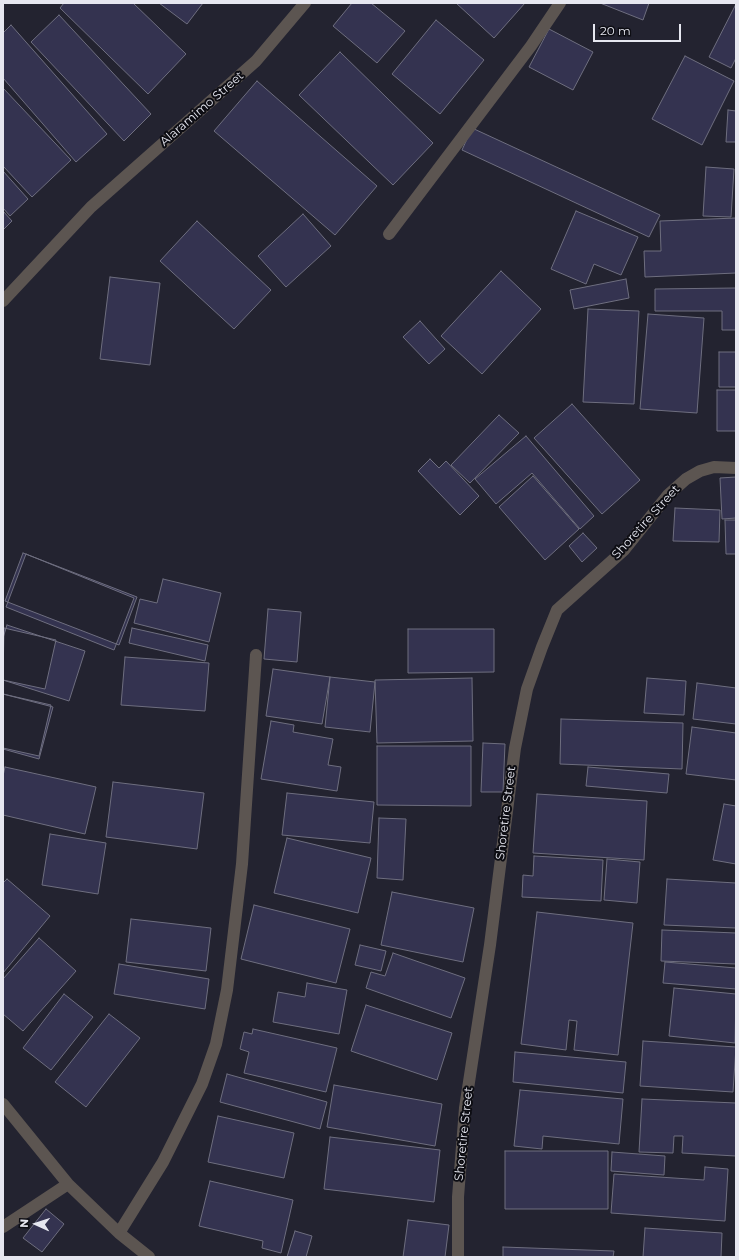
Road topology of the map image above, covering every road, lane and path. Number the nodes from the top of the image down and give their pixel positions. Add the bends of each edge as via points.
1 (305, 3) edge
2 (560, 3) edge
3 (389, 234) dead end
4 (3, 301) edge
5 (736, 468) edge
6 (256, 655) dead end
7 (3, 1104) edge
8 (68, 1184) junction
9 (3, 1227) edge
10 (119, 1232) junction
11 (149, 1257) edge
12 (458, 1257) edge

1 - 4 street, Alaramimo Street via 256,61 91,207
2 - 3 street via 532,46
5 - 12 street, Shoretire Street via 700,471 686,479 668,495 624,550 556,610 527,689 515,748 490,945 465,1108 458,1197
6 - 10 street via 242,864 228,990 216,1044 202,1084 163,1162
7 - 8 street
8 - 9 street
8 - 10 street
10 - 11 street

